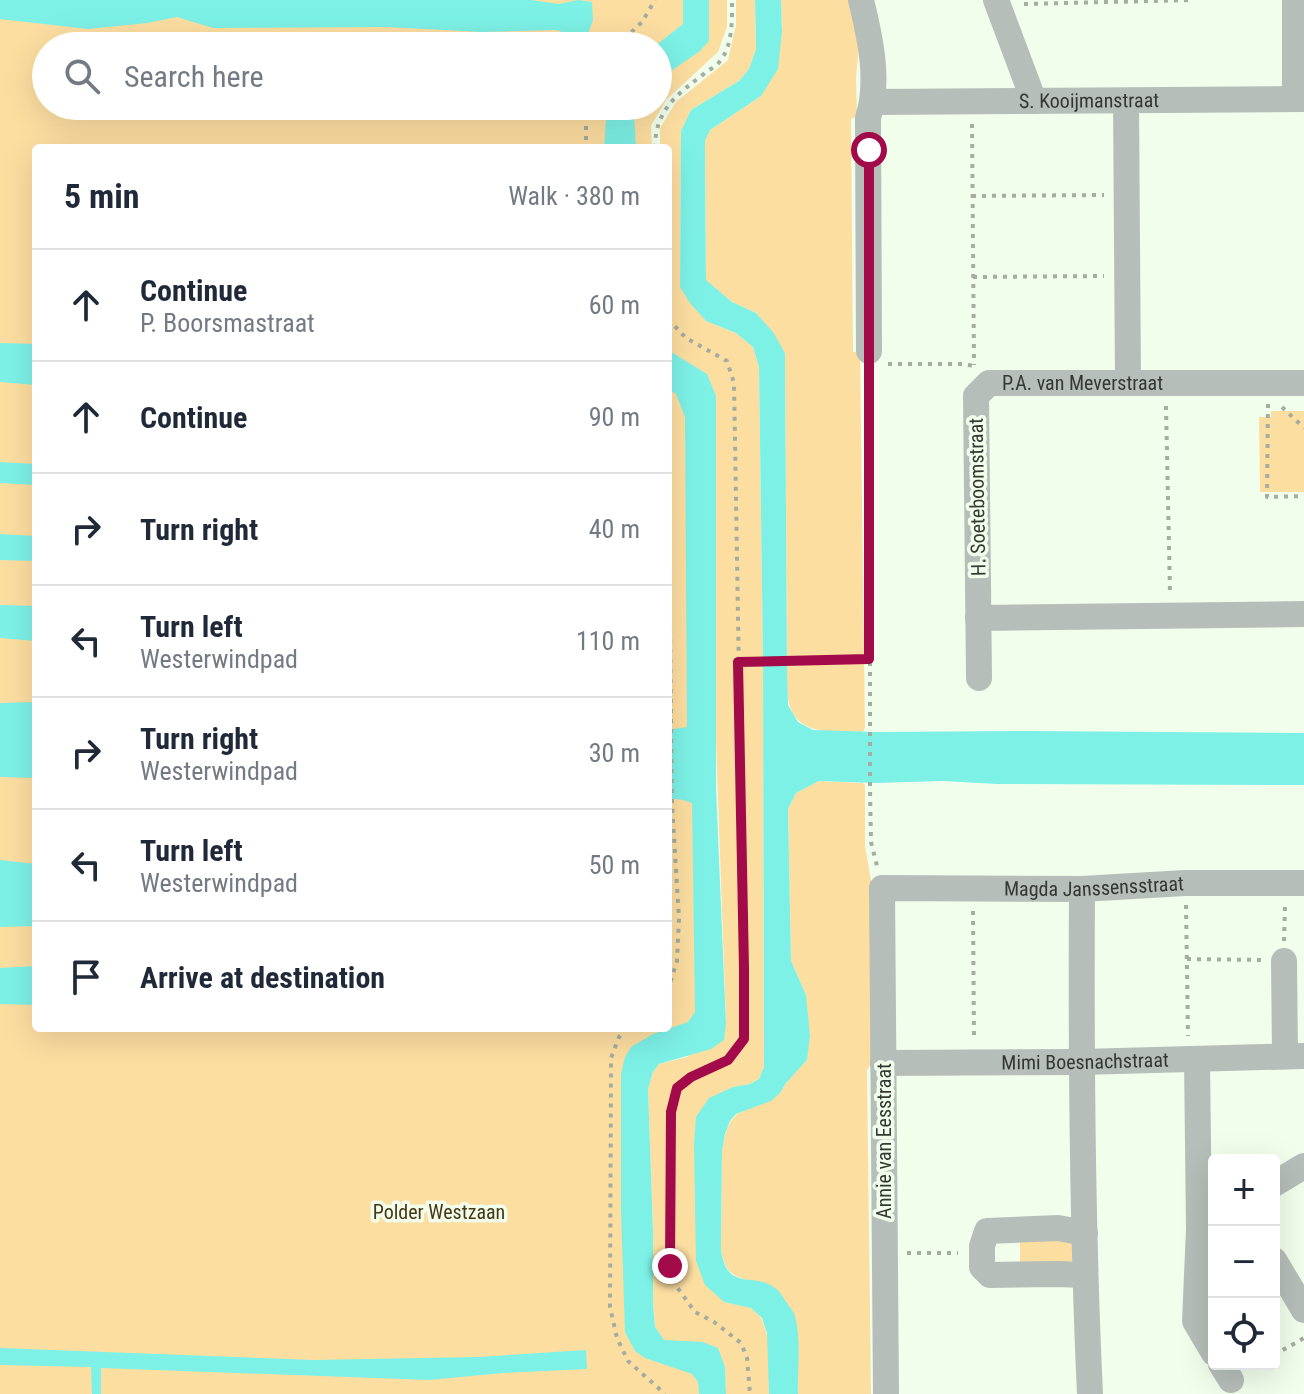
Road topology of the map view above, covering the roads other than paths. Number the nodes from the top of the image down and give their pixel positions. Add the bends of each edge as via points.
1 (861, 0) edge
2 (1295, 0) edge
3 (997, 4) edge
4 (1300, 99) edge
5 (1034, 101) junction
6 (1126, 101) junction
7 (873, 102) junction
8 (870, 358) road end
9 (982, 374) joint
10 (1128, 382) junction
11 (1304, 383) edge
12 (1304, 614) edge
13 (978, 618) junction
14 (979, 678) dead end
15 (1295, 883) edge
16 (882, 888) joint
17 (1082, 889) junction
18 (1284, 960) road end
19 (1294, 1056) edge
20 (1193, 1059) junction
21 (1081, 1062) junction
22 (883, 1063) junction
23 (1304, 1166) edge
24 (1280, 1180) edge
25 (1207, 1224) edge
26 (1085, 1233) junction
27 (1280, 1270) edge
28 (1084, 1275) junction
29 (1304, 1310) edge
30 (1208, 1343) edge
31 (886, 1394) edge
32 (1090, 1394) edge

1 - 7 street via 871,47
2 - 4 street
3 - 5 street
4 - 6 street, S. Kooijmanstraat
5 - 6 street, S. Kooijmanstraat
5 - 7 street, S. Kooijmanstraat
6 - 10 street
7 - 8 street via 868,118
9 - 10 street, P.A. van Meverstraat
9 - 13 street, H. Soeteboomstraat via 976,396
10 - 11 street, P.A. van Meverstraat
12 - 13 street
13 - 14 street, H. Soeteboomstraat
15 - 17 street, Magda Janssensstraat
16 - 17 street, Magda Janssensstraat
16 - 22 street, Annie van Eesstraat
17 - 21 street
18 - 19 street, Mimi Boesnachstraat
19 - 20 street, Mimi Boesnachstraat
20 - 21 street, Mimi Boesnachstraat
20 - 25 street
21 - 22 street, Mimi Boesnachstraat
21 - 26 street
22 - 31 street, Annie van Eesstraat
23 - 24 street
25 - 30 street via 1195,1321
26 - 28 street
26 - 28 street via 1058,1228 987,1231 982,1246 982,1267 990,1275
27 - 29 street
28 - 32 street

